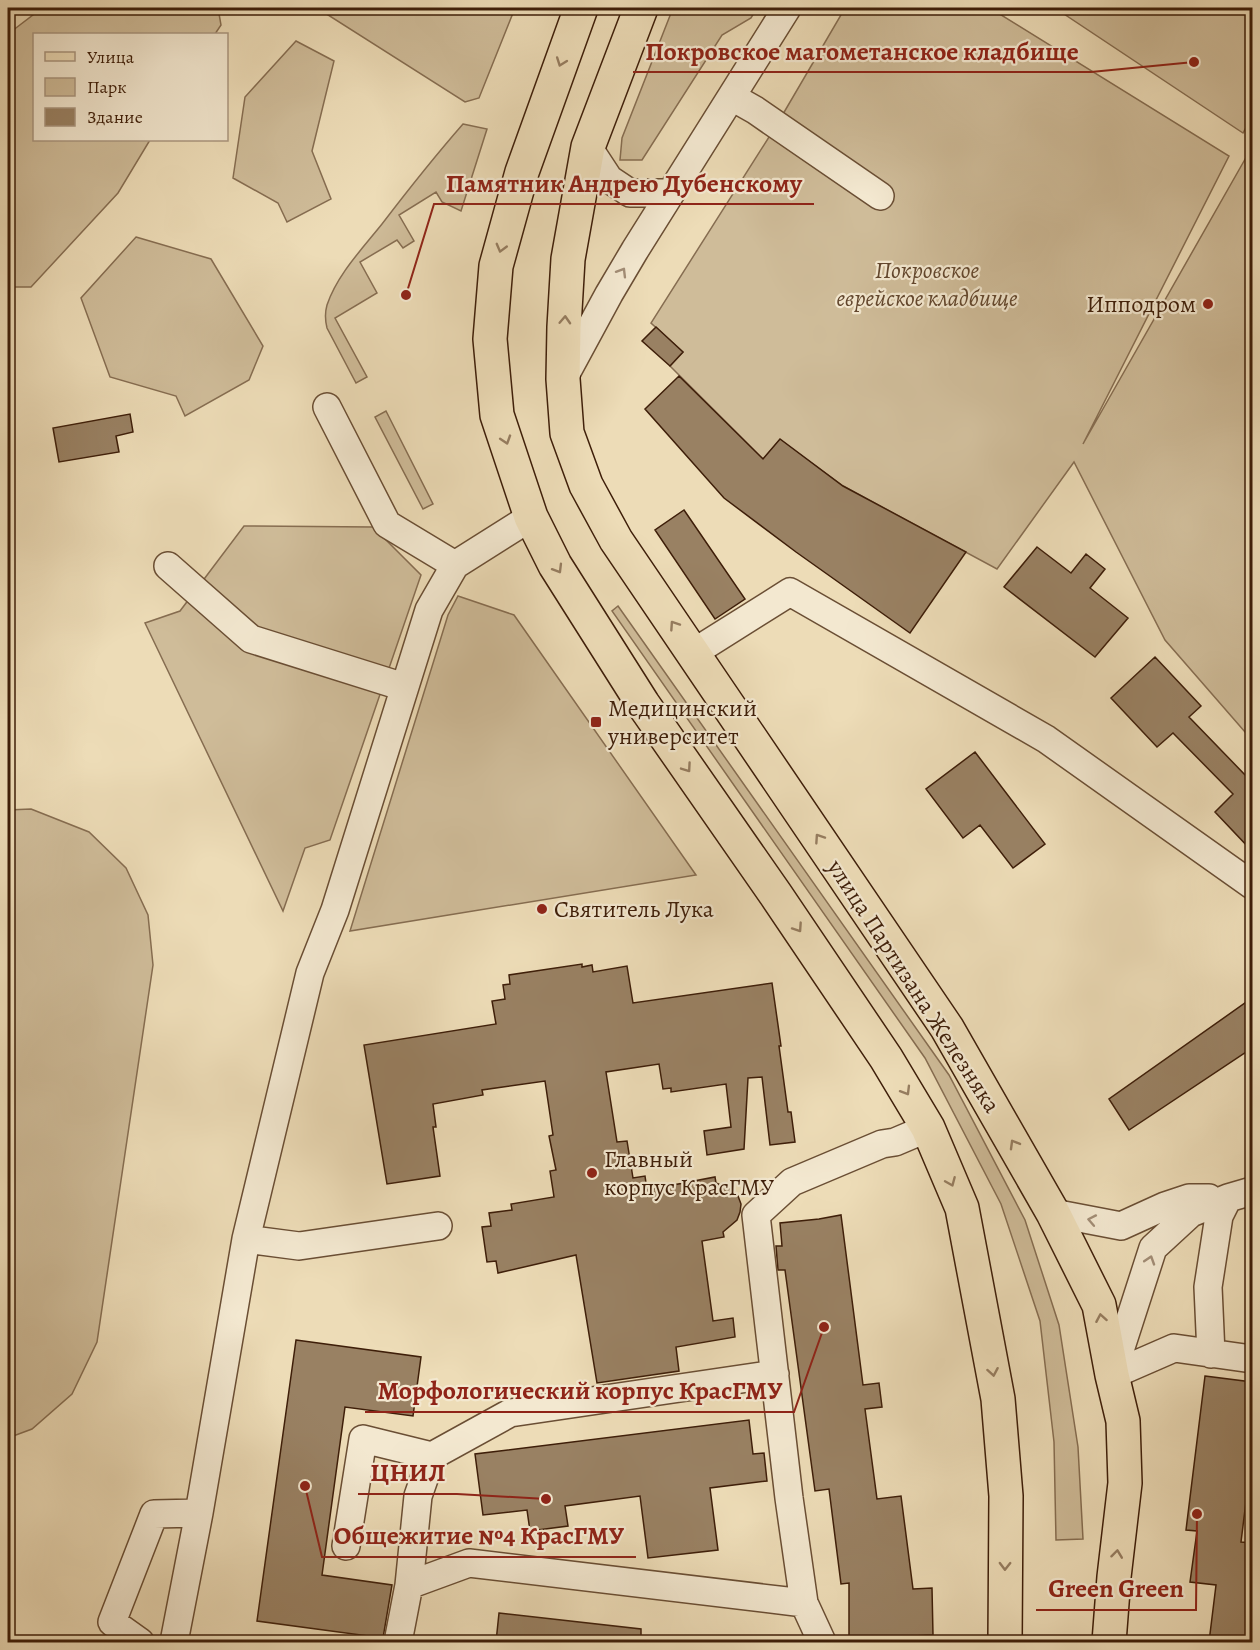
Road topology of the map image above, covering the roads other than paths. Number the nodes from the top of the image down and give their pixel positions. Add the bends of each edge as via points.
1 (581, 8) edge
2 (641, 8) edge
3 (787, 8) edge
4 (732, 97) junction
5 (588, 147) junction
6 (670, 194) junction
7 (880, 195) dead end
8 (563, 379) junction
9 (327, 407) dead end
10 (531, 517) junction
11 (168, 566) dead end
12 (455, 566) junction
13 (693, 652) junction
14 (404, 687) junction
15 (1252, 885) edge
16 (928, 1128) junction
17 (1240, 1194) edge
18 (1053, 1213) junction
19 (438, 1226) dead end
20 (246, 1239) junction
21 (1211, 1354) junction
22 (1252, 1359) edge
23 (775, 1374) junction
24 (1112, 1376) junction
25 (432, 1456) junction
26 (199, 1513) junction
27 (346, 1546) dead end
28 (408, 1585) junction
29 (1005, 1600) junction
30 (804, 1603) junction
31 (1108, 1633) edge
32 (138, 1642) edge
33 (174, 1642) edge
34 (398, 1642) edge
35 (822, 1642) edge
36 (1005, 1642) edge
37 (1026, 1642) edge

1 -> 10 main road via 522,172 496,266 490,339 497,415
2 - 5 main road, улица Партизана Железняка
3 - 4 street
4 - 6 street
4 - 7 street
5 - 6 street via 609,179 630,194
8 -> 5 main road, улица Партизана Железняка via 568,259
8 -> 6 street
13 -> 8 main road, улица Партизана Железняка via 616,540 586,485 567,433
9 - 12 street via 387,524
10 - 12 street
10 -> 16 main road via 555,565 609,652 886,1058
11 - 14 street via 251,639
12 - 14 street via 429,610
13 - 15 street via 790,592 1046,739
18 -> 13 main road, улица Партизана Железняка via 947,1028
14 - 20 street via 335,910 310,972
16 - 23 street via 792,1182 756,1215
16 -> 29 main road via 962,1208 998,1400 1006,1496
17 -> 18 street via 1189,1198 1121,1226
17 - 21 street via 1219,1216 1208,1287
24 -> 17 street via 1153,1248 1191,1213
24 -> 18 main road, улица Партизана Железняка via 1099,1305
19 - 20 street via 299,1246
20 - 26 street
21 - 22 street
21 - 24 street via 1174,1348
23 - 25 street via 510,1413
23 - 30 street
31 -> 24 main road, улица Партизана Железняка via 1125,1483 1123,1421
25 - 27 street via 363,1439
25 - 28 street via 418,1496
26 - 32 street via 154,1514 112,1622
26 - 33 street
28 - 30 street via 469,1563
28 - 34 street
29 - 36 main road
29 - 37 main road
30 - 35 street

